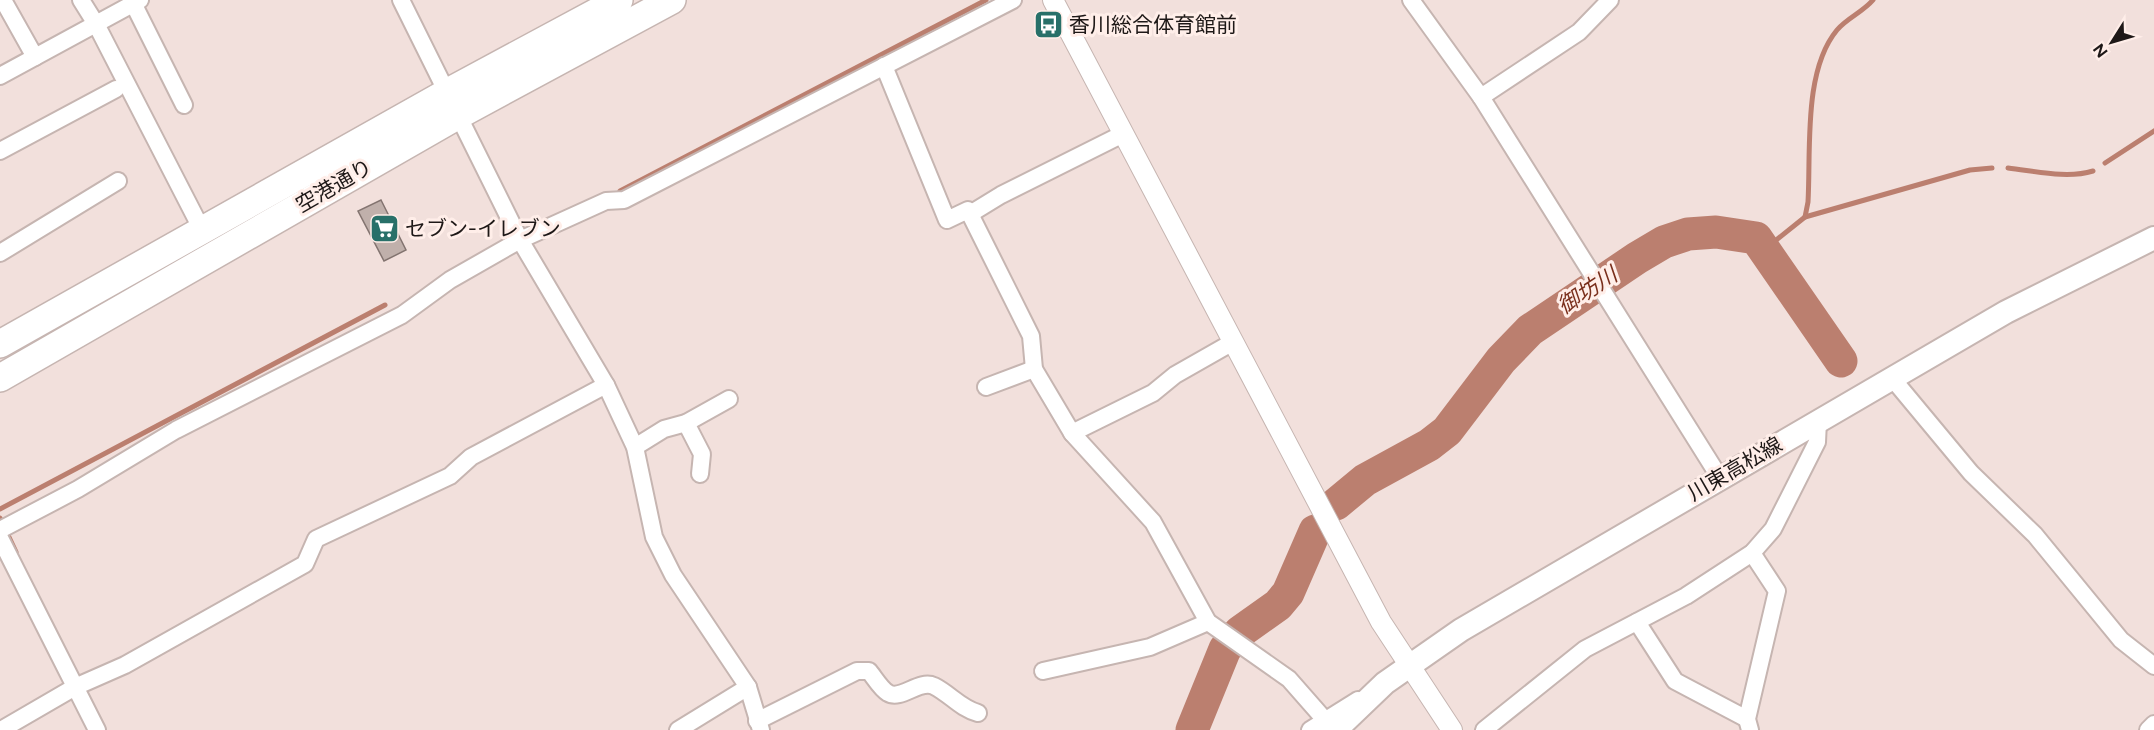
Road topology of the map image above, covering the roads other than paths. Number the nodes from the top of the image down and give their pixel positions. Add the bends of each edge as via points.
1 (3, 0) edge
2 (81, 0) edge
3 (401, 0) edge
4 (619, 0) edge
5 (672, 0) edge
6 (1013, 0) edge
7 (1053, 0) edge
8 (1411, 0) edge
9 (1610, 0) edge
10 (136, 2) edge
11 (96, 24) junction
12 (35, 57) junction
13 (884, 66) junction
14 (0, 76) edge
15 (116, 89) dead end
16 (1481, 97) junction
17 (451, 104) junction
18 (184, 105) dead end
19 (1123, 134) junction
20 (0, 151) edge
21 (118, 181) dead end
22 (970, 214) junction
23 (202, 230) junction
24 (2154, 238) edge
25 (520, 240) junction
26 (0, 254) edge
27 (1233, 342) junction
28 (0, 344) edge
29 (1034, 369) junction
30 (0, 378) edge
31 (1892, 378) junction
32 (606, 385) junction
33 (986, 387) dead end
34 (729, 399) dead end
35 (1818, 421) junction
36 (686, 423) junction
37 (1072, 433) junction
38 (635, 447) junction
39 (700, 474) dead end
40 (1719, 478) junction
41 (0, 530) edge
42 (0, 538) edge
43 (1752, 553) junction
44 (1208, 622) junction
45 (1637, 622) junction
46 (1409, 665) junction
47 (2154, 666) edge
48 (1043, 671) dead end
49 (75, 687) junction
50 (748, 687) junction
51 (978, 713) dead end
52 (1748, 724) edge
53 (2154, 724) edge
54 (759, 725) edge
55 (1330, 725) edge
56 (1, 730) edge
57 (97, 730) edge
58 (678, 730) edge
59 (1310, 730) edge
60 (1452, 730) edge
61 (1484, 730) edge
62 (2148, 730) edge

1 - 12 street
2 - 11 street
3 - 17 street
4 - 17 highway, 空港通り
5 - 17 highway, 空港通り
6 - 13 street
7 - 19 street
8 - 16 street
9 - 16 street via 1579,32
10 - 11 street
10 - 18 street
11 - 12 street
11 - 23 street
12 - 14 street
13 - 22 street via 947,220 968,210
13 - 25 street via 624,200 606,201
15 - 20 street
16 - 40 street
17 - 23 highway, 空港通り
17 - 25 street
17 - 30 highway, 空港通り
19 - 22 street
19 - 27 street
21 - 26 street
22 - 29 street via 1031,336
23 - 28 highway, 空港通り
24 - 31 main road, 川東高松線 via 2006,312
25 - 32 street
25 - 41 street via 450,280 402,315 176,430
27 - 37 street via 1175,375 1153,393
27 - 46 street via 1381,622
29 - 33 street
29 - 37 street
31 - 35 main road, 川東高松線
31 - 47 street via 1971,473 2035,536 2121,640
32 - 38 street
32 - 49 street via 471,457 450,476 316,539 305,564 125,665
34 - 36 street
35 - 40 main road, 川東高松線
35 - 43 street via 1817,442 1773,529
36 - 38 street via 664,429
36 - 39 street via 702,454
37 - 44 street via 1153,522
38 - 50 street via 654,537 673,574
40 - 46 main road, 川東高松線 via 1461,630
42 - 49 street
43 - 45 street
43 - 52 street via 1777,591
44 - 48 street via 1150,647
44 - 55 street via 1289,679
45 - 52 street via 1675,681
45 - 61 street via 1585,649
46 - 55 main road, 川東高松線
46 - 60 street
49 - 56 street
49 - 57 street
50 - 54 street
50 - 58 street
51 - 54 street via 966,710 933,685 895,695 887,693 869,671 858,671
53 - 62 street
55 - 59 street

